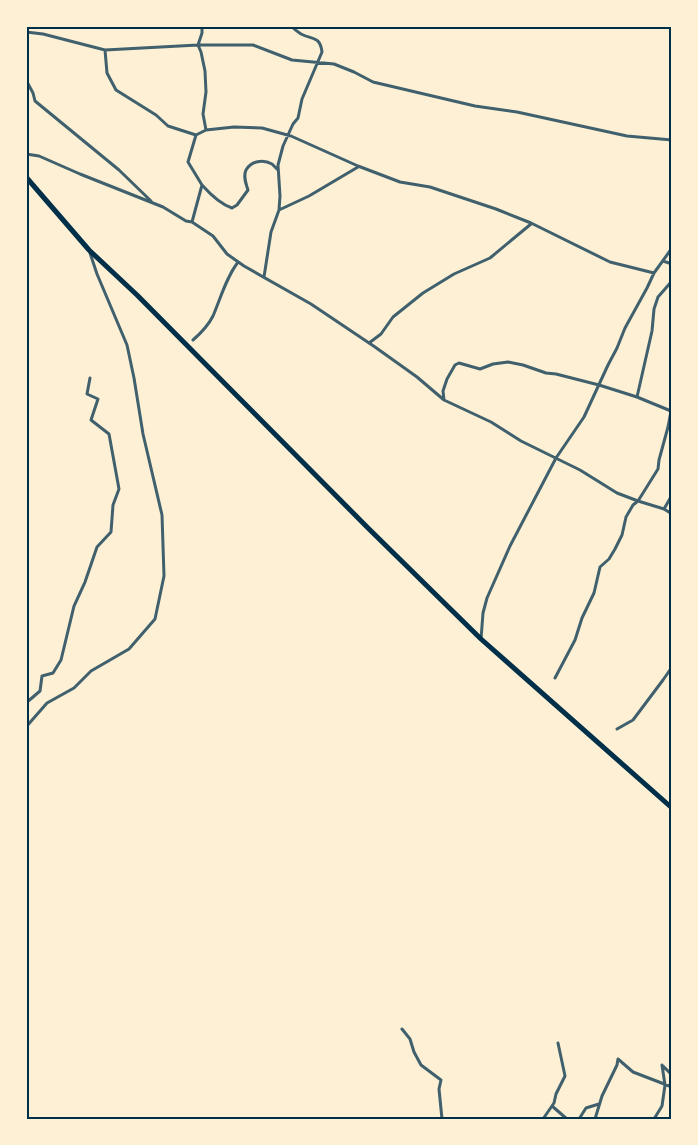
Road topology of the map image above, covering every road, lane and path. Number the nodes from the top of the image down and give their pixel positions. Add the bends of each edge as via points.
1 (202, 26) edge
2 (291, 26) edge
3 (26, 32) edge
4 (198, 46) junction
5 (105, 50) junction
6 (317, 63) junction
7 (26, 80) edge
8 (206, 130) junction
9 (196, 135) junction
10 (288, 136) junction
11 (672, 140) edge
12 (26, 154) edge
13 (358, 166) junction
14 (278, 171) junction
15 (26, 178) edge
16 (202, 185) junction
17 (152, 203) junction
18 (278, 210) junction
19 (192, 222) junction
20 (531, 223) junction
21 (672, 248) edge
22 (89, 250) junction
23 (662, 261) junction
24 (238, 262) junction
25 (672, 264) edge
26 (654, 273) junction
27 (264, 276) junction
28 (672, 281) edge
29 (193, 340) dead end
30 (369, 343) junction
31 (90, 378) dead end
32 (600, 385) junction
33 (637, 397) junction
34 (444, 400) junction
35 (672, 406) edge
36 (670, 411) junction
37 (556, 458) junction
38 (672, 494) edge
39 (638, 502) junction
40 (664, 509) junction
41 (672, 514) edge
42 (480, 640) junction
43 (672, 666) edge
44 (555, 678) dead end
45 (26, 703) edge
46 (26, 727) edge
47 (617, 729) dead end
48 (672, 808) edge
49 (402, 1029) dead end
50 (558, 1042) dead end
51 (672, 1075) edge
52 (665, 1085) junction
53 (672, 1087) edge
54 (599, 1104) junction
55 (552, 1106) junction
56 (442, 1119) edge
57 (543, 1119) edge
58 (567, 1119) edge
59 (579, 1119) edge
60 (594, 1119) edge
61 (654, 1119) edge

1 - 4 street
2 - 6 street via 322,45
3 - 5 street
4 - 5 street
4 - 6 street via 253,45 292,60
4 - 8 street via 205,71 203,114
5 - 9 street via 108,73 116,90 168,126
6 - 10 street via 298,118
6 - 11 street via 334,64 373,82 475,106 540,116 627,136
7 - 17 street via 34,101 119,170
8 - 9 street
8 - 10 street via 262,128
9 - 16 street via 188,162
10 - 13 street
10 - 14 street
12 - 17 street via 39,156
13 - 18 street via 309,196
13 - 20 street via 400,182 465,198
14 - 16 street via 272,164 252,163 246,170 248,190 232,208
14 - 18 street
15 - 22 main road
16 - 19 street
17 - 19 street
18 - 27 street
19 - 24 street via 213,236
20 - 26 street via 610,262
20 - 30 street via 490,258 461,270 423,293 393,317 381,334
21 - 23 street
22 - 42 main road
22 - 46 street via 127,345 142,434 162,515 164,576 155,618 129,649 47,703
23 - 25 street
23 - 26 street
24 - 27 street
24 - 29 street via 212,317
26 - 32 street
27 - 30 street
28 - 33 street via 658,297 654,309
30 - 34 street
31 - 45 street via 87,394 98,399 91,420 109,434 119,489 113,505 111,532 98,547 74,606 60,660 53,673 42,676 40,691
32 - 33 street
32 - 34 street via 508,362 480,369 459,363 455,364 443,391
32 - 37 street via 584,417
33 - 36 street
34 - 37 street
35 - 36 street
36 - 39 street via 658,469
37 - 39 street
37 - 42 street via 487,598
38 - 40 street
39 - 40 street
39 - 44 street via 626,517 615,550 600,567 594,593 575,640
40 - 41 street
42 - 48 main road
43 - 47 street via 632,720
49 - 56 street via 421,1065 441,1080
50 - 55 street via 565,1076
51 - 52 street via 662,1065
52 - 53 street
52 - 54 street via 634,1072 618,1059
52 - 61 street via 662,1106
54 - 59 street via 586,1108
54 - 60 street
55 - 57 street
55 - 58 street

